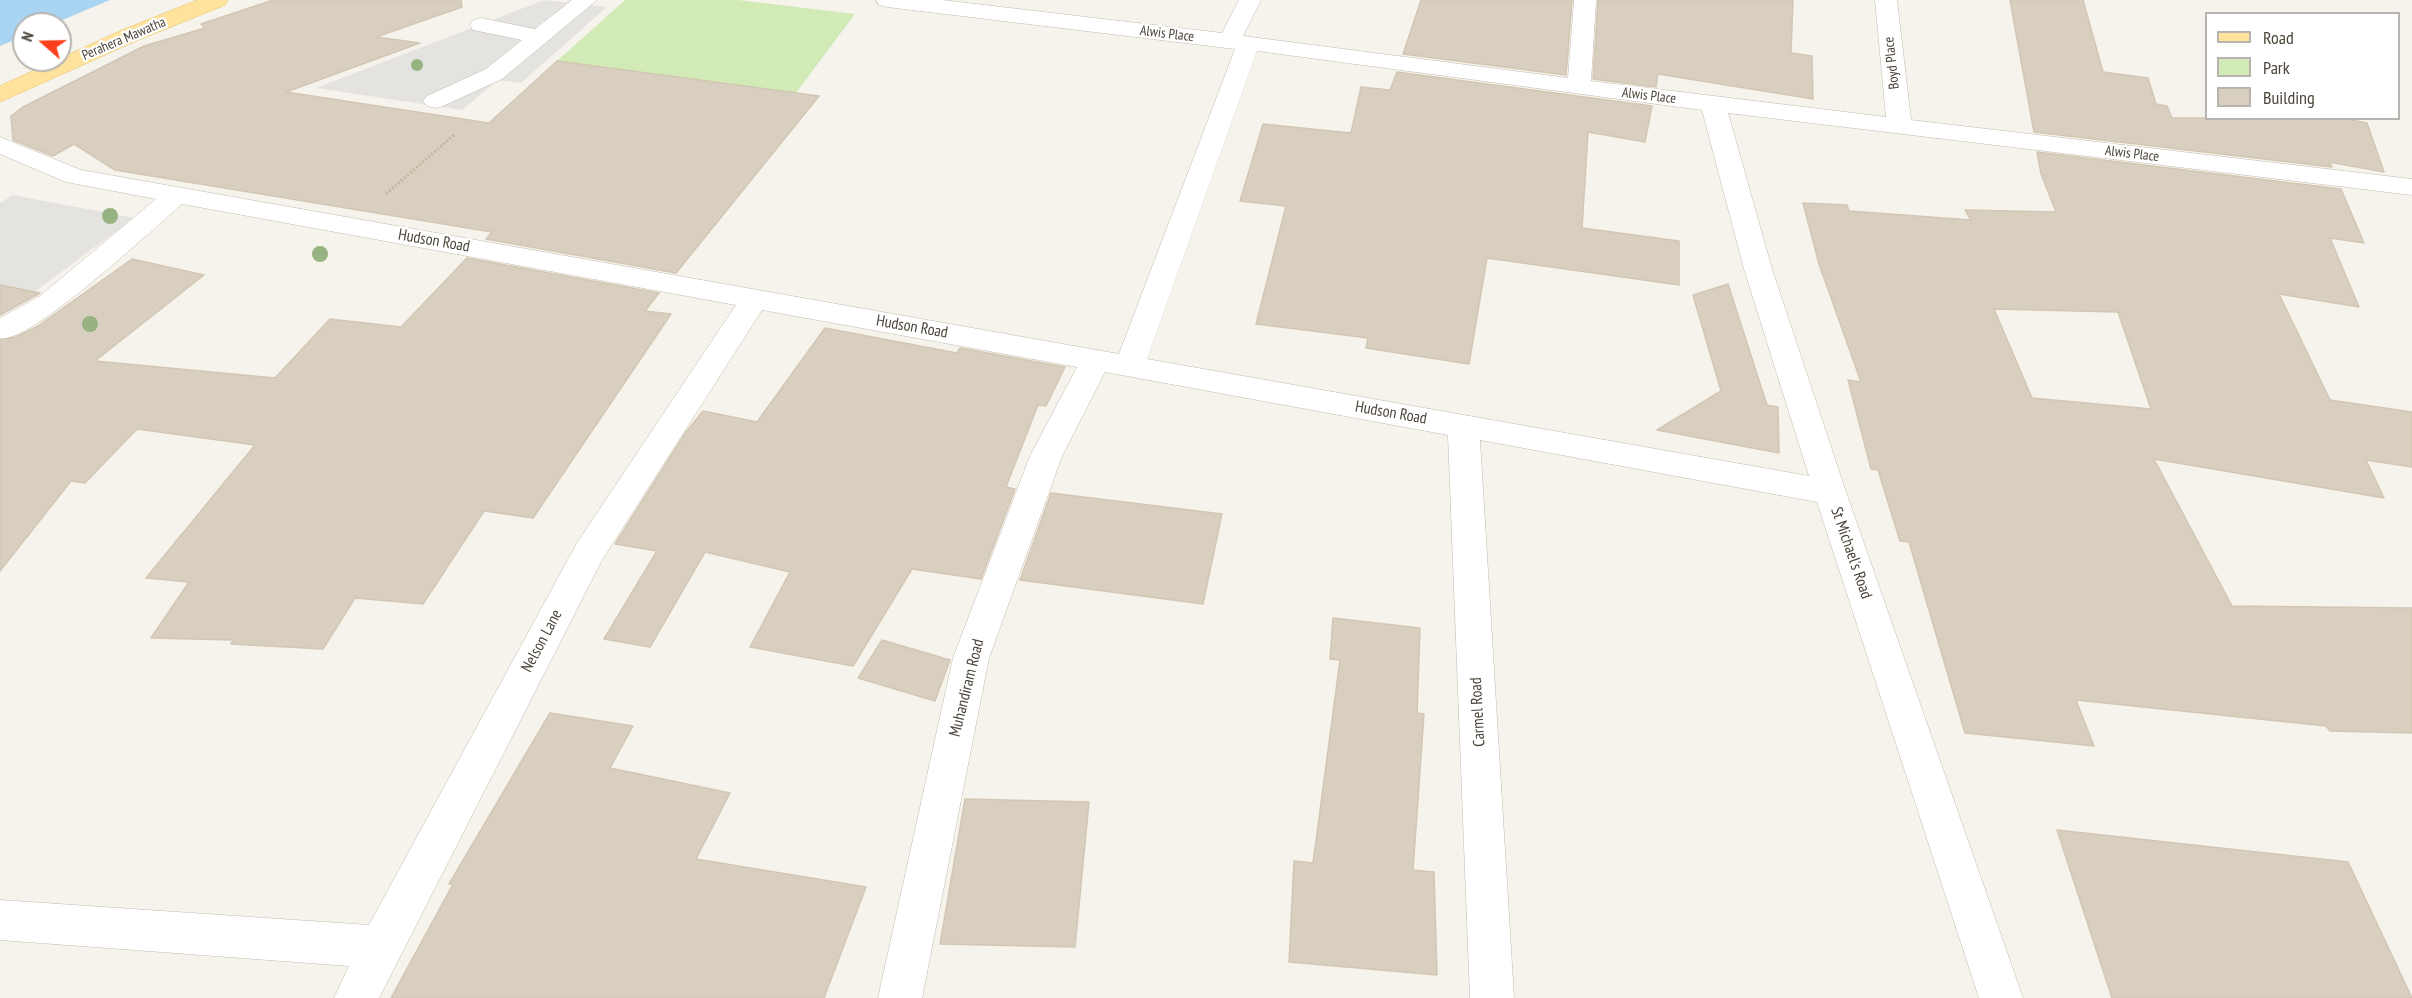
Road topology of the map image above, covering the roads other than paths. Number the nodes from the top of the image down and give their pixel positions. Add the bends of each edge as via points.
1 (217, 0) edge
2 (586, 0) edge
3 (887, 0) edge
4 (1250, 0) edge
5 (1585, 0) edge
6 (1886, 0) edge
7 (481, 25) dead end
8 (539, 37) junction
9 (1239, 43) junction
10 (1579, 88) junction
11 (0, 95) edge
12 (435, 102) dead end
13 (1713, 104) junction
14 (1899, 127) junction
15 (0, 145) edge
16 (2412, 187) edge
17 (177, 195) junction
18 (755, 299) junction
19 (0, 328) edge
20 (1113, 363) junction
21 (1463, 426) junction
22 (1830, 492) junction
23 (0, 920) edge
24 (380, 947) junction
25 (356, 998) edge
26 (900, 998) edge
27 (1492, 998) edge
28 (2001, 998) edge

1 - 11 main road, Perahera Mawatha
2 - 8 street
3 - 9 street, Alwis Place
4 - 9 street, Muhandiram Road
5 - 10 street
6 - 14 street, Boyd Place
7 - 8 street
8 - 12 street via 494,74
9 - 10 street, Alwis Place
9 - 20 street, Muhandiram Road
10 - 13 street, Alwis Place
13 - 14 street, Alwis Place
13 - 22 street, St Michael's Road via 1758,269
14 - 16 street, Alwis Place
15 - 17 street, Hudson Road via 75,177
17 - 18 street, Hudson Road
17 - 19 street via 50,302 5,330
18 - 20 street, Hudson Road
18 - 24 street, Nelson Lane via 589,552
20 - 21 street, Hudson Road
20 - 26 street, Muhandiram Road via 1046,456 970,658
21 - 22 street, Hudson Road
21 - 27 street, Carmel Road
22 - 28 street, St Michael's Road
23 - 24 street
24 - 25 street, Nelson Lane

